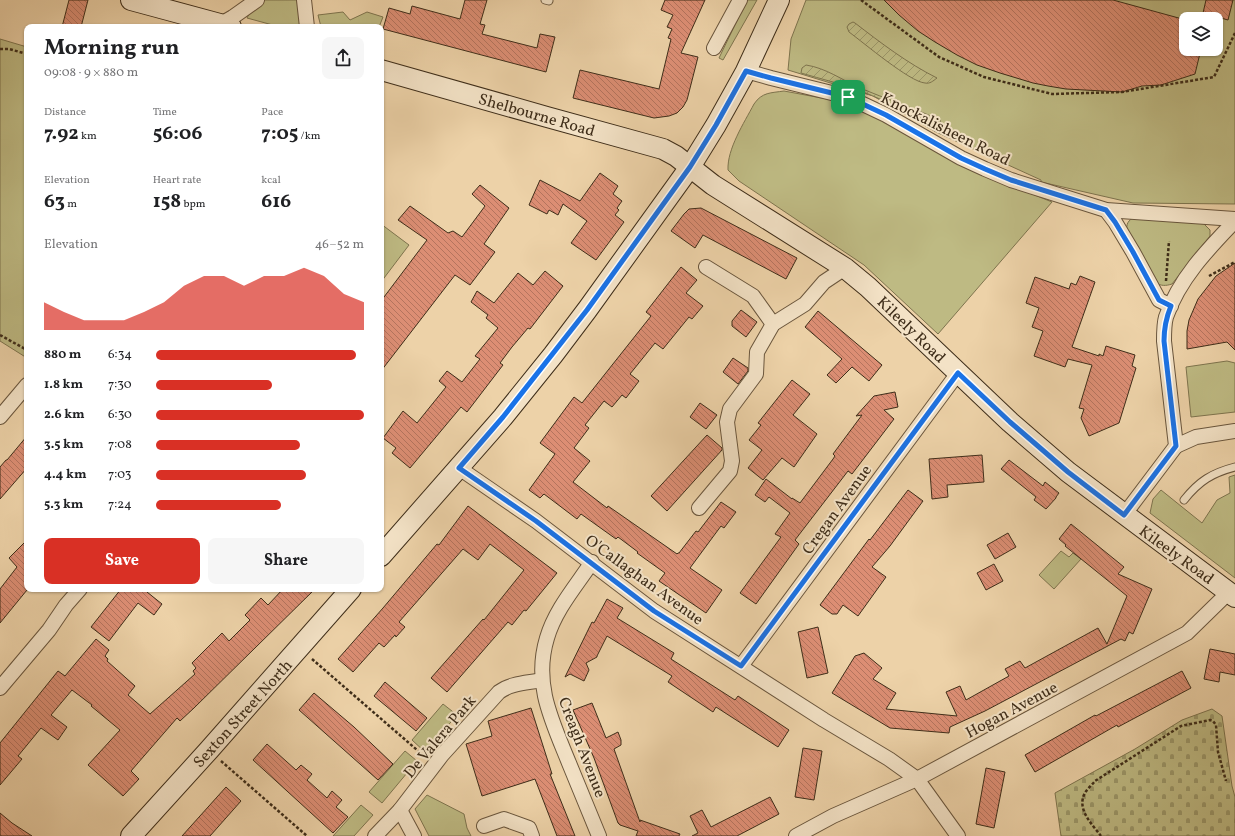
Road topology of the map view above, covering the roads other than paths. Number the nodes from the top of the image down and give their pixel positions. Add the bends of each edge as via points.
1 (131, 0) edge
2 (257, 0) edge
3 (304, 0) edge
4 (740, 0) edge
5 (779, 0) edge
6 (219, 24) edge
7 (228, 24) edge
8 (307, 24) edge
9 (714, 48) dead end
10 (384, 71) edge
11 (746, 71) junction
12 (690, 167) junction
13 (1106, 210) junction
14 (1235, 220) edge
15 (706, 267) dead end
16 (845, 268) junction
17 (1165, 303) junction
18 (773, 324) junction
19 (958, 373) junction
20 (24, 388) edge
21 (0, 416) edge
22 (1235, 431) edge
23 (1176, 446) junction
24 (1235, 467) edge
25 (459, 468) junction
26 (1184, 500) dead end
27 (699, 508) dead end
28 (1124, 515) junction
29 (384, 553) edge
30 (592, 562) junction
31 (77, 592) edge
32 (348, 592) edge
33 (1232, 594) edge
34 (741, 666) junction
35 (542, 680) junction
36 (0, 688) edge
37 (917, 779) junction
38 (400, 810) junction
39 (484, 826) dead end
40 (131, 836) edge
41 (376, 836) edge
42 (414, 836) edge
43 (532, 836) edge
44 (600, 836) edge
45 (796, 836) edge
46 (958, 836) edge

1 - 6 main road
2 - 7 street
3 - 8 street
4 - 9 street
5 - 11 main road
10 - 12 main road, Shelbourne Road via 663,149
11 - 12 main road
11 - 13 street, Knockalisheen Road via 848,97 985,169 1019,183
12 - 16 main road, Kileely Road via 713,185
12 - 25 main road via 563,342
13 - 14 street, Knockalisheen Road
13 - 17 street
14 - 17 street
15 - 18 street via 753,296
16 - 18 street via 824,282 804,304
16 - 19 main road, Kileely Road via 868,286
17 - 23 street via 1164,341
18 - 27 street via 757,352 756,374 730,409 726,422 732,461 730,471
19 - 28 main road, Kileely Road via 1050,457
19 - 34 street, Cregan Avenue
20 - 21 street
22 - 23 street via 1196,437
23 - 28 street
24 - 26 lane via 1208,477 1192,489
25 - 29 main road
25 - 30 street, O'Callaghan Avenue
28 - 33 main road, Kileely Road
30 - 34 street, O'Callaghan Avenue via 654,611
30 - 35 street, Creagh Avenue via 551,627 542,659
31 - 36 street
32 - 40 main road, Sexton Street North
33 - 37 street, Hogan Avenue via 1187,633
34 - 37 street, O'Callaghan Avenue
35 - 38 street, De Valera Park via 511,686 499,692 435,765
35 - 44 street, Creagh Avenue via 552,720
37 - 45 street, Hogan Avenue via 833,816
37 - 46 street, O'Callaghan Avenue
38 - 41 street, De Valera Park
38 - 42 street
39 - 43 street via 504,819 529,828

